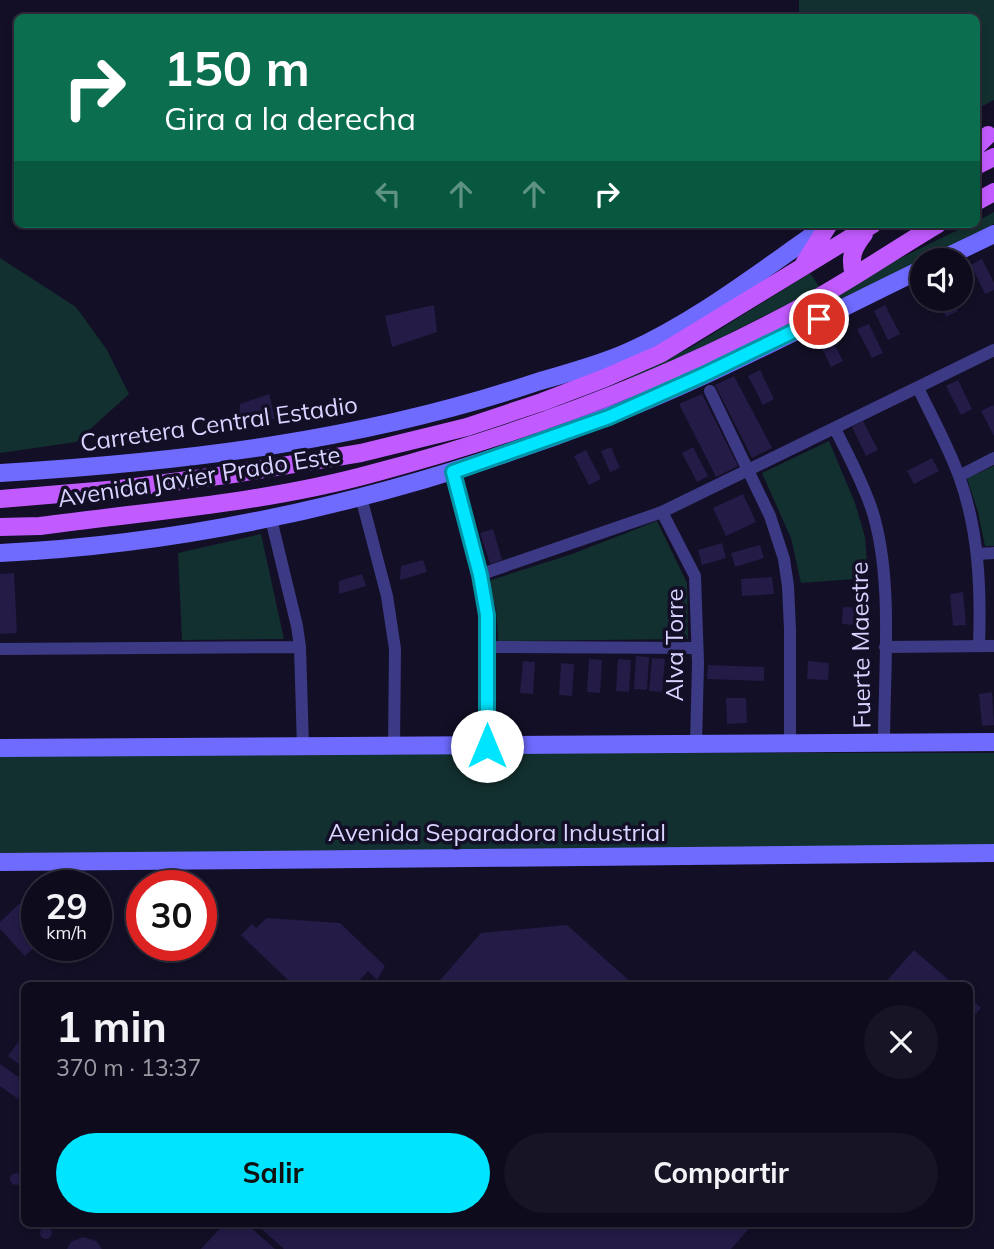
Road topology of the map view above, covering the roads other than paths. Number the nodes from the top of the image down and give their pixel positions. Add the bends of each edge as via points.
1 (823, 228) edge
2 (826, 228) edge
3 (867, 228) edge
4 (870, 228) edge
5 (932, 228) edge
6 (994, 234) edge
7 (965, 248) edge
8 (800, 270) junction
9 (910, 274) edge
10 (854, 275) junction
11 (994, 350) edge
12 (918, 388) junction
13 (710, 391) dead end
14 (835, 429) junction
15 (994, 458) edge
16 (748, 471) junction
17 (453, 472) junction
18 (0, 473) edge
19 (959, 476) junction
20 (361, 497) junction
21 (0, 499) edge
22 (662, 512) junction
23 (271, 519) junction
24 (0, 527) edge
25 (0, 553) edge
26 (994, 553) edge
27 (977, 554) junction
28 (480, 575) junction
29 (300, 646) junction
30 (979, 646) junction
31 (994, 646) edge
32 (488, 647) junction
33 (886, 647) junction
34 (697, 648) junction
35 (0, 649) edge
36 (790, 743) junction
37 (884, 743) junction
38 (994, 743) edge
39 (696, 744) junction
40 (487, 746) junction
41 (303, 747) junction
42 (394, 747) junction
43 (0, 748) edge
44 (994, 853) edge
45 (0, 862) edge

1 - 18 main road, Carretera Central Estadio via 672,330 625,353 515,390 337,436 71,469
2 - 8 main road
3 - 8 main road, Avenida Javier Prado Este
4 - 10 main road via 852,252
5 - 10 main road, Avenida Javier Prado Este
6 - 7 main road
8 - 21 main road, Avenida Javier Prado Este via 660,354 605,379 467,426 361,453 233,474
9 - 17 main road via 609,417
10 - 24 main road, Avenida Javier Prado Este via 812,301 640,384 549,419 373,474 282,494 40,526
11 - 12 street
12 - 14 street
12 - 19 street
13 - 16 street
14 - 16 street
14 - 33 street, Fuerte Maestre via 872,509 883,579
15 - 19 street
16 - 22 street
16 - 36 street via 784,559 790,629
17 - 20 main road
17 - 28 street
19 - 27 street
20 - 23 main road
20 - 42 street via 393,636
22 - 28 street
22 - 34 street, Alva Torre via 694,571
23 - 25 main road via 167,538
23 - 29 street
26 - 27 street
27 - 30 street
28 - 32 street
29 - 35 street
29 - 41 street
30 - 31 street
30 - 33 street
32 - 34 street
32 - 40 street
33 - 37 street, Fuerte Maestre
34 - 39 street, Alva Torre
36 - 37 main road
36 - 39 main road
37 - 38 main road
39 - 40 main road
40 - 42 main road
41 - 42 main road
41 - 43 main road
44 - 45 main road, Avenida Separadora Industrial

